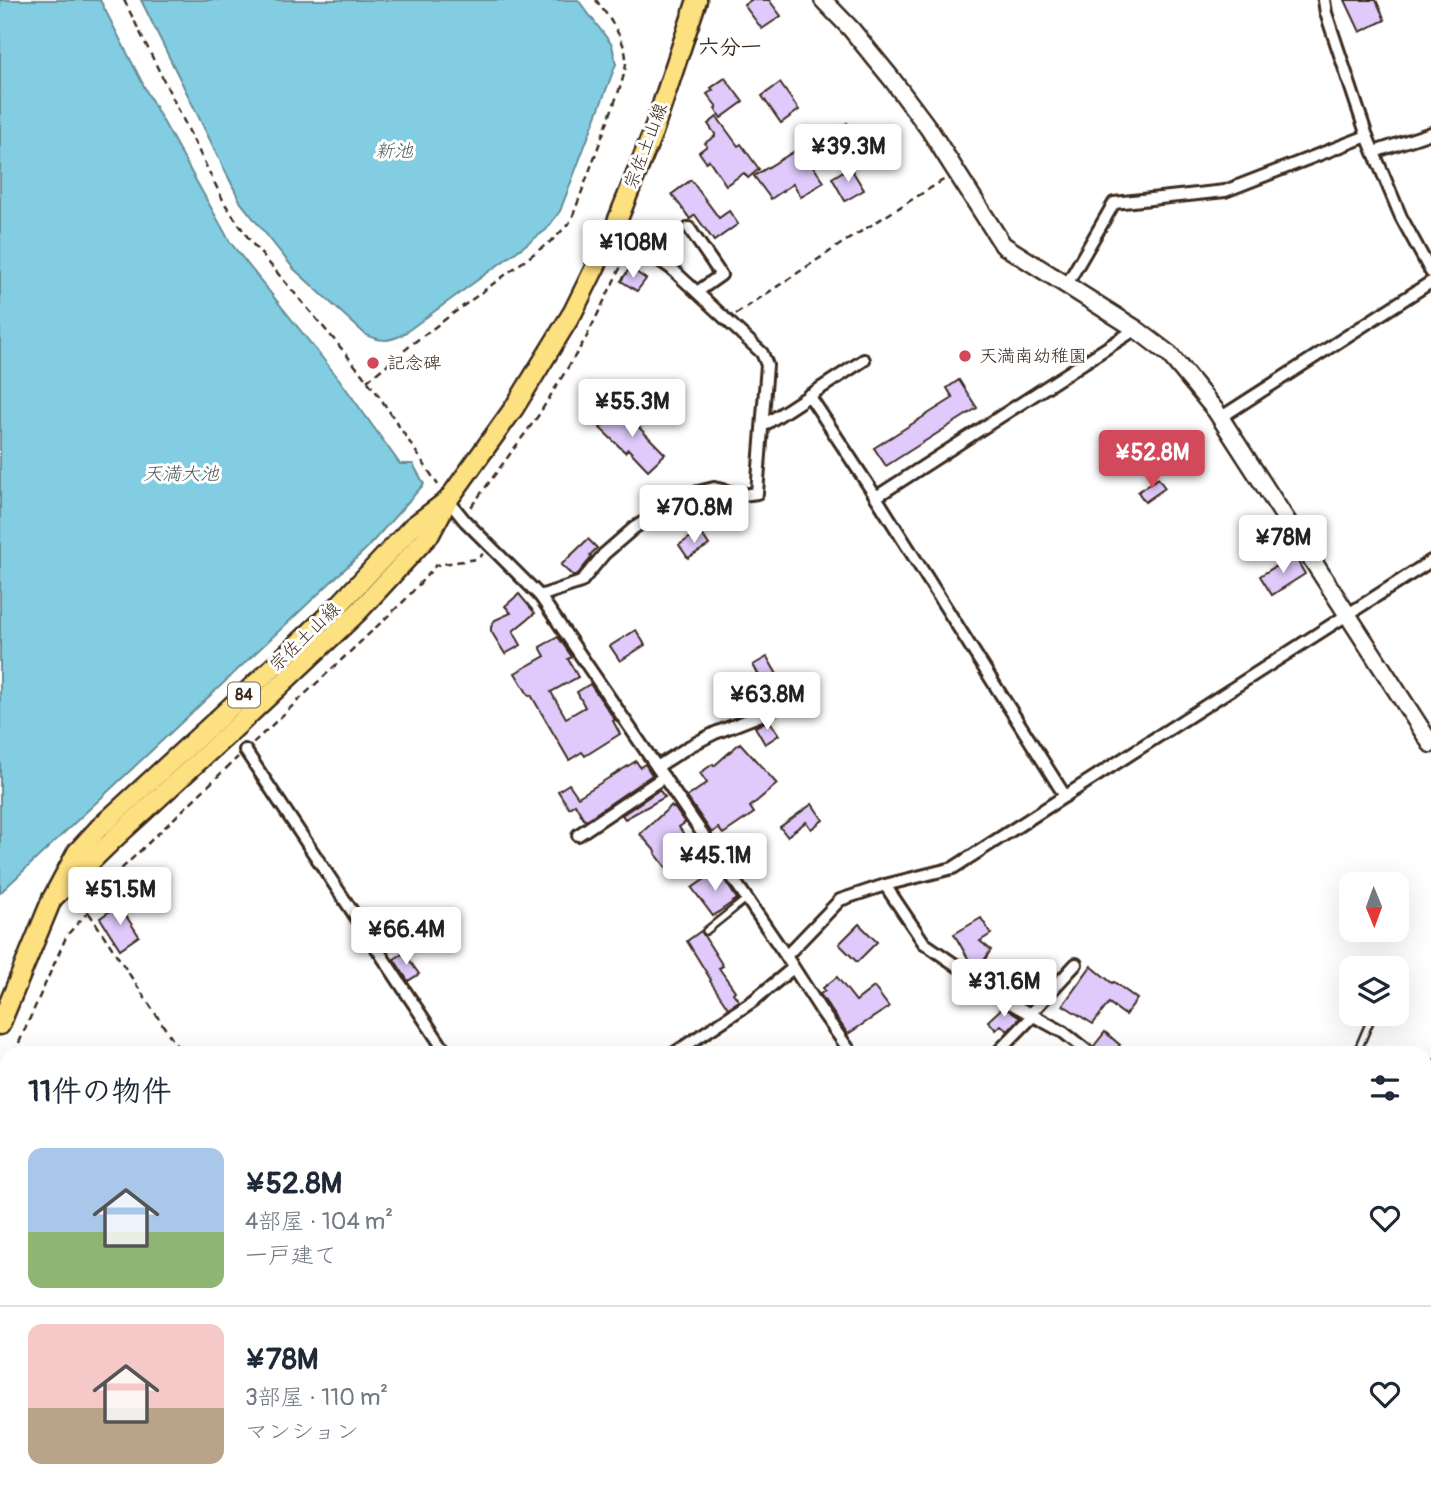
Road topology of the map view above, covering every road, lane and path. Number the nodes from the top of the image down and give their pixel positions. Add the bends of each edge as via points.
1 (124, 0) edge
2 (596, 0) edge
3 (697, 0) edge
4 (823, 0) edge
5 (1325, 0) edge
6 (1431, 133) edge
7 (1367, 136) junction
8 (1374, 152) junction
9 (957, 172) junction
10 (689, 228) dead end
11 (614, 229) junction
12 (629, 251) dead end
13 (1431, 272) edge
14 (1431, 282) edge
15 (1067, 284) junction
16 (697, 292) junction
17 (727, 320) junction
18 (1136, 329) junction
19 (864, 360) dead end
20 (367, 381) junction
21 (809, 395) junction
22 (1220, 418) junction
23 (764, 425) junction
24 (876, 497) junction
25 (448, 500) junction
26 (471, 507) dead end
27 (491, 547) junction
28 (1431, 561) edge
29 (540, 596) junction
30 (1347, 615) junction
31 (800, 694) dead end
32 (1431, 744) edge
33 (245, 750) junction
34 (657, 767) junction
35 (664, 777) junction
36 (1065, 796) junction
37 (578, 835) dead end
38 (885, 885) junction
39 (746, 899) junction
40 (88, 912) junction
41 (706, 931) dead end
42 (786, 956) junction
43 (1076, 964) dead end
44 (793, 968) junction
45 (1032, 1015) junction
46 (0, 1025) edge
47 (1368, 1026) edge
48 (18, 1046) edge
49 (177, 1046) edge
50 (442, 1046) edge
51 (685, 1046) edge
52 (846, 1046) edge
53 (1003, 1046) edge
54 (1081, 1046) edge
55 (1359, 1046) edge

1 - 20 path via 225,204
2 - 20 path via 625,49 627,64 570,221 555,239
3 - 11 main road, 宗佐土山線 / 84 via 653,132
4 - 9 street via 891,78
5 - 7 street
6 - 8 street
7 - 8 street
7 - 15 street via 1226,191 1114,203
8 - 13 street via 1401,217
9 - 15 street via 1003,244
9 - 17 path
10 - 16 street via 720,275
11 - 16 street
11 - 25 main road, 宗佐土山線 / 84 via 573,312 514,408
12 - 26 path via 586,338 538,416
14 - 22 street
15 - 18 street
16 - 17 street
17 - 23 street via 762,353 768,365
18 - 22 street via 1170,354
18 - 24 street
19 - 21 street
20 - 25 path
21 - 23 street
21 - 24 street
22 - 30 street
23 - 29 street via 758,493 743,495 714,488 686,495 634,528 581,582
24 - 36 street
25 - 27 street
25 - 46 main road, 宗佐土山線 / 84 via 430,534 357,613 52,900
27 - 29 street
27 - 33 path via 477,559 436,565 405,600
28 - 30 street
29 - 34 street
30 - 32 street
30 - 36 street
31 - 34 street via 715,733
33 - 40 path via 114,876
33 - 50 street
34 - 35 street
35 - 37 street
35 - 39 street
36 - 38 street via 953,869
38 - 42 street via 840,900
38 - 45 street via 924,943
39 - 41 lane
39 - 42 street
40 - 48 path via 67,935
40 - 49 path
42 - 44 street
43 - 45 street
44 - 51 street
44 - 52 street
45 - 53 street
45 - 54 street
47 - 55 lane

